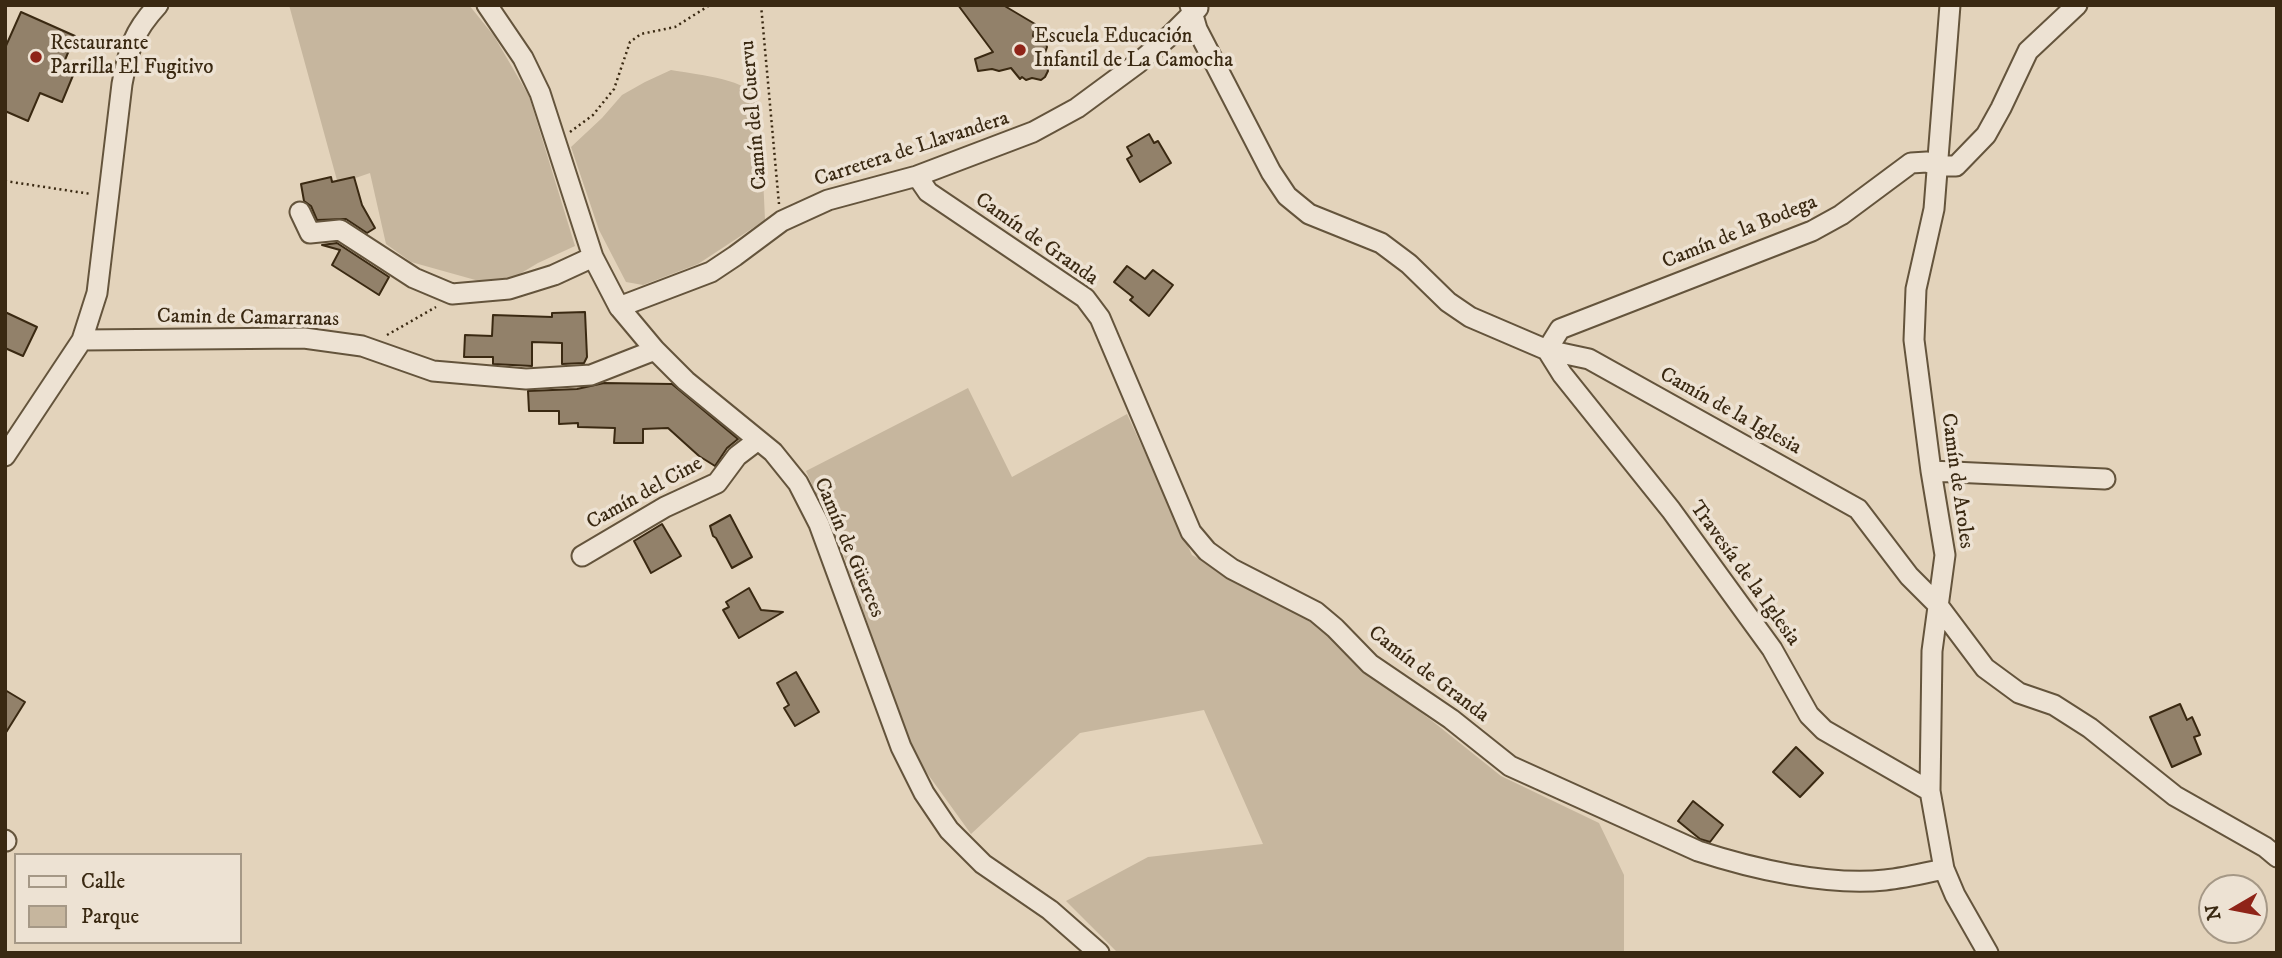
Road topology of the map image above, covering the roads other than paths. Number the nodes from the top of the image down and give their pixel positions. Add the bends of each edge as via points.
1 (158, 5) edge
2 (487, 5) edge
3 (1950, 5) edge
4 (2077, 5) edge
5 (1194, 8) edge
6 (1938, 166) junction
7 (917, 176) junction
8 (300, 212) dead end
9 (593, 257) junction
10 (619, 307) junction
11 (82, 340) junction
12 (1546, 350) junction
13 (655, 351) junction
14 (758, 440) junction
15 (6, 452) edge
16 (1931, 471) junction
17 (2105, 479) dead end
18 (582, 556) dead end
19 (1937, 604) junction
20 (1930, 791) junction
21 (2277, 858) edge
22 (1944, 869) junction
23 (1099, 953) edge
24 (1988, 953) edge

1 - 11 street via 140,25 127,54 97,293
2 - 9 street, Camín de Güerces via 540,93
3 - 6 street, Camín de Aroles
4 - 6 street, Camín de la Bodega via 2028,51 1986,135 1956,166
5 - 7 street, Carretera de Llavandera via 1138,63 1077,108 1002,146
5 - 12 street, Camín de la Iglesia via 1287,197 1309,214 1381,243 1470,317
6 - 12 street, Camín de la Bodega via 1911,163 1812,232 1560,328
6 - 16 street, Camín de Aroles via 1934,209 1916,289 1914,340
7 - 10 street, Carretera de Llavandera via 828,200 782,221 711,271
7 - 22 street, Camín de Granda via 928,192 1085,298 1100,318 1191,532 1207,551 1316,612 1370,664 1510,766 1698,851 1730,861 1819,879 1884,881
8 - 9 street via 310,233 340,230 414,278 452,294 509,289
9 - 10 street, Camín de Güerces
10 - 13 street, Camín de Güerces
11 - 13 street, Camin de Camarranas via 304,338 362,346 433,370 526,379 591,375
11 - 15 street
12 - 19 street, Camín de la Iglesia via 1589,359 1858,509 1909,576
12 - 20 street, Travesía de la Iglesia via 1772,649 1809,715 1824,730
13 - 14 street, Camín de Güerces
14 - 18 street, Camín del Cine via 737,456 717,483 664,507
14 - 23 street, Camín de Güerces via 799,483 819,524 901,747 924,793 949,830 983,864 1050,910
16 - 17 street
16 - 19 street, Camín de Aroles via 1945,555
19 - 20 street, Camín de Aroles
19 - 21 street, Camín de la Iglesia via 1985,667 2019,693 2054,705 2175,796
20 - 22 street, Camín de Aroles
22 - 24 street, Camín de Aroles

